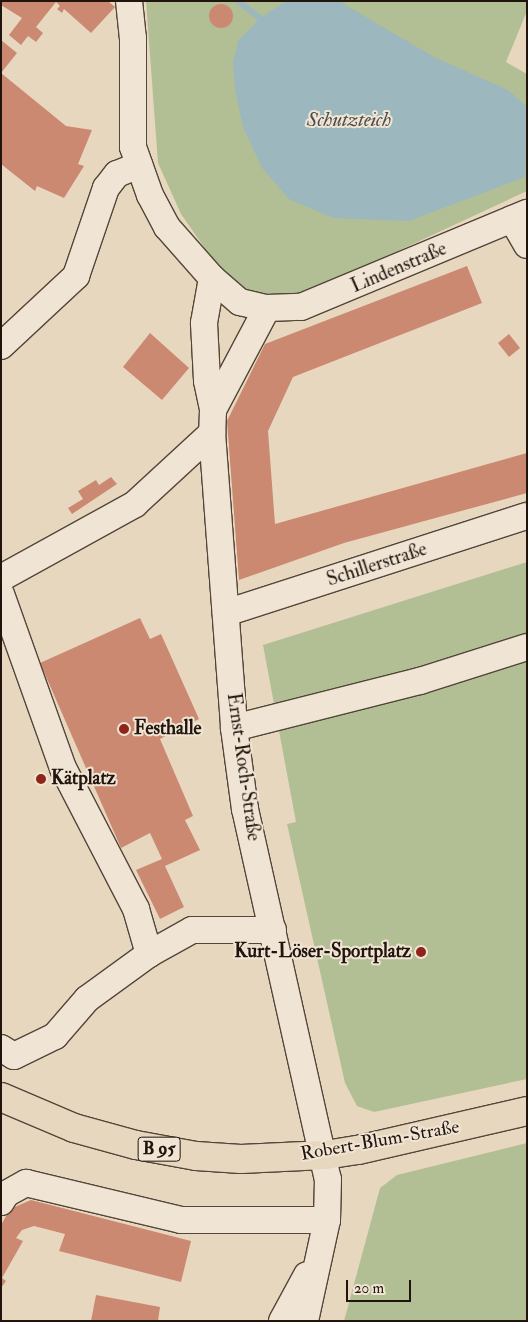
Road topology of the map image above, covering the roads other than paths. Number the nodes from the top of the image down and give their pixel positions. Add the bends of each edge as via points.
1 (129, 1) edge
2 (139, 165) junction
3 (520, 216) edge
4 (527, 245) edge
5 (212, 278) junction
6 (267, 308) junction
7 (1, 346) edge
8 (213, 421) junction
9 (527, 516) edge
10 (2, 579) edge
11 (226, 613) junction
12 (527, 647) edge
13 (234, 728) junction
14 (273, 930) junction
15 (144, 958) junction
16 (1, 1048) edge
17 (1, 1097) edge
18 (527, 1111) edge
19 (325, 1155) junction
20 (1, 1202) edge
21 (327, 1220) junction
22 (321, 1250) junction
23 (282, 1321) edge
24 (305, 1321) edge

1 - 2 street via 133,38 133,147
2 - 5 street via 167,228
2 - 7 street via 117,174 106,188 76,276
3 - 4 street
3 - 6 street, Lindenstraße via 302,307
5 - 6 street, Lindenstraße via 240,302
5 - 8 street, Ernst-Roch-Straße via 204,322
6 - 8 street
8 - 10 street via 135,504
8 - 11 street, Ernst-Roch-Straße
9 - 11 street, Schillerstraße
10 - 15 street via 63,768 136,909
11 - 13 street, Ernst-Roch-Straße
12 - 13 street via 420,680
13 - 14 street, Ernst-Roch-Straße via 245,809
14 - 15 street via 192,930
14 - 19 street, Ernst-Roch-Straße
15 - 16 street via 87,999 55,1036 14,1056
17 - 19 main road, Robert-Blum-Straße / B 95 via 74,1128 153,1148 241,1159
18 - 19 main road, Robert-Blum-Straße / B 95 via 394,1143
19 - 21 street, Ernst-Roch-Straße
20 - 21 street via 6,1194 26,1183 182,1220
21 - 22 street, Ernst-Roch-Straße
22 - 23 street, Ernst-Roch-Straße
22 - 24 street, Ernst-Roch-Straße

